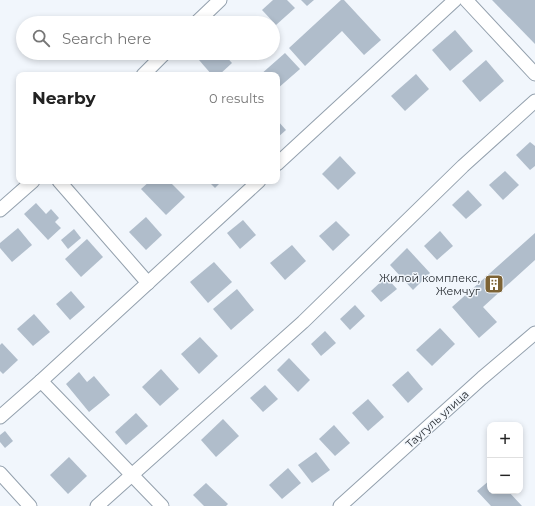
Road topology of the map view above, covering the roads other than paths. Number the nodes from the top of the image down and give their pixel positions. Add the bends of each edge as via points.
1 (220, 0) edge
2 (455, 0) edge
3 (466, 0) edge
4 (203, 16) edge
5 (158, 60) edge
6 (146, 72) edge
7 (535, 74) edge
8 (535, 101) edge
9 (280, 161) edge
10 (30, 184) edge
11 (62, 184) edge
12 (256, 184) edge
13 (0, 210) edge
14 (148, 283) junction
15 (535, 332) edge
16 (41, 381) junction
17 (0, 417) edge
18 (0, 473) edge
19 (132, 475) junction
20 (30, 506) edge
21 (97, 506) edge
22 (162, 506) edge
23 (340, 506) edge

1 - 4 street
2 - 9 street
3 - 7 street
5 - 6 street
8 - 19 street via 463,166 303,322
10 - 13 street
11 - 14 street
12 - 14 street
14 - 16 street
15 - 23 street, Таугуль улица
16 - 17 street
16 - 19 street
18 - 20 street
19 - 21 street
19 - 22 street

